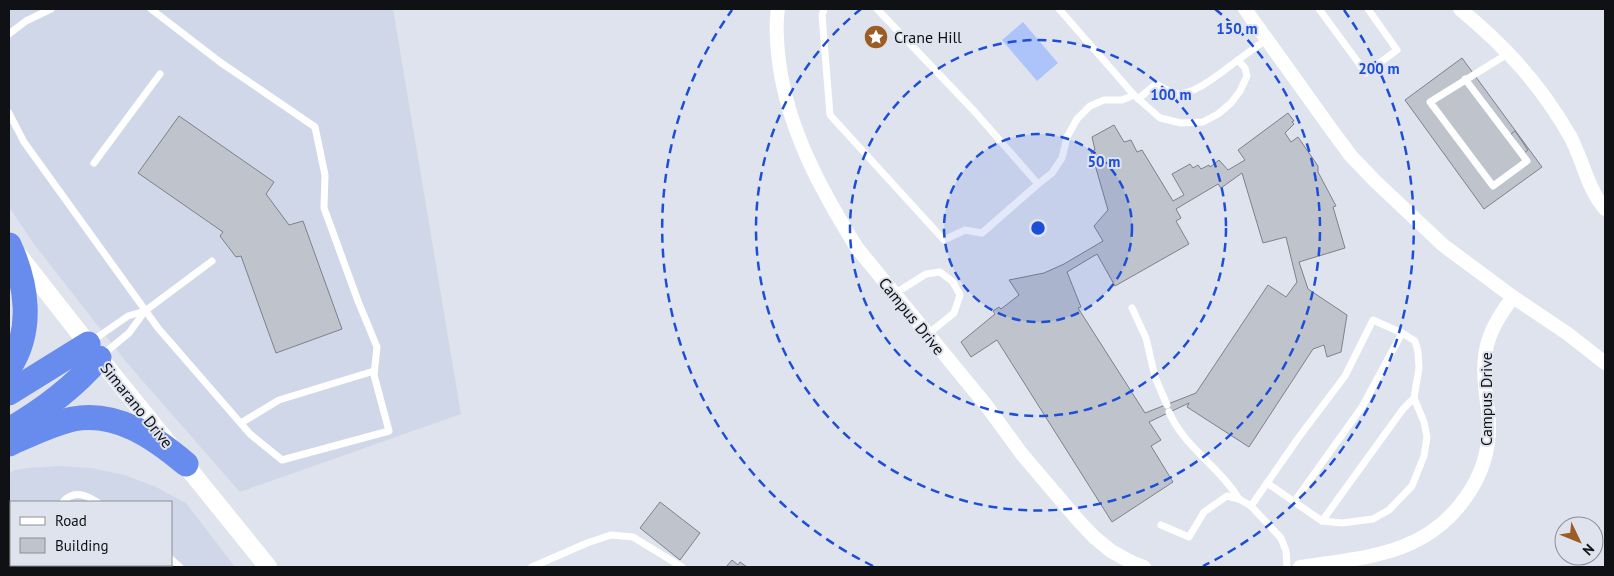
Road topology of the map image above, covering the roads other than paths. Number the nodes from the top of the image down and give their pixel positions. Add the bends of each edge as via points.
1 (51, 9) edge
2 (150, 9) edge
3 (778, 9) edge
4 (824, 9) edge
5 (878, 9) edge
6 (1058, 9) edge
7 (1245, 9) edge
8 (1319, 9) edge
9 (1368, 9) edge
10 (1460, 9) edge
11 (9, 34) edge
12 (1267, 40) junction
13 (1509, 53) junction
14 (1238, 60) junction
15 (160, 74) dead end
16 (1465, 79) junction
17 (1136, 97) junction
18 (9, 113) edge
19 (94, 163) dead end
20 (1038, 184) junction
21 (1605, 209) edge
22 (9, 243) edge
23 (212, 261) dead end
24 (894, 294) junction
25 (1513, 297) junction
26 (1132, 308) dead end
27 (145, 311) junction
28 (1402, 333) junction
29 (928, 334) junction
30 (93, 351) junction
31 (1605, 363) edge
32 (9, 368) edge
33 (374, 371) junction
34 (9, 393) edge
35 (1414, 398) junction
36 (241, 424) junction
37 (9, 430) edge
38 (9, 444) edge
39 (186, 464) junction
40 (1267, 483) junction
41 (1239, 499) junction
42 (64, 501) edge
43 (95, 501) edge
44 (1294, 502) junction
45 (1251, 506) junction
46 (1322, 521) junction
47 (1161, 525) dead end
48 (268, 567) edge
49 (532, 567) edge
50 (682, 567) edge
51 (1144, 567) edge
52 (1287, 567) edge
53 (1300, 567) edge

1 - 11 lane
2 - 33 lane via 315,127 325,175 324,208 377,347
3 - 24 street, Campus Drive via 778,49 783,88 808,159 857,248
4 - 20 lane via 830,114 944,240 965,230 982,233
5 - 20 lane
6 - 17 lane
7 - 12 street
8 - 9 lane via 1366,73 1397,50
10 - 13 street
12 - 14 lane
12 - 25 street via 1351,156 1443,245
13 - 16 lane
13 - 21 street via 1543,94 1571,138
14 - 17 lane via 1189,92 1176,94 1156,84
14 - 17 lane via 1247,76 1240,91 1218,114 1202,122 1182,123 1160,118
15 - 19 lane
16 - 16 lane via 1430,102 1493,186 1527,161
17 - 20 lane via 1104,100 1090,106 1070,131 1062,158 1052,173
18 - 27 lane via 24,142
22 - 30 street, Simarano Drive
22 - 32 highway via 21,278 26,315 22,340
23 - 27 lane
24 - 29 street, Campus Drive
24 - 29 lane via 926,274 940,272 953,282 960,295 954,313
25 - 31 street
25 - 53 street, Campus Drive via 1491,329 1486,343 1484,383 1488,447 1472,489 1457,511 1419,541 1393,551
26 - 41 lane via 1146,338 1154,377 1182,435 1230,484
27 - 30 lane via 129,332
27 - 30 lane via 121,320
27 - 36 lane
28 - 35 lane via 1414,341 1418,352
28 - 40 lane via 1372,320 1345,376
28 - 44 lane via 1362,407
29 - 51 street, Campus Drive via 1077,519 1112,551
30 - 34 highway
30 - 37 highway via 88,370 68,389
30 - 39 street, Simarano Drive
33 - 36 lane via 279,400
33 - 36 lane via 389,431 282,460
35 - 46 lane
35 - 46 lane via 1427,437 1424,456 1412,486 1389,510 1373,519 1342,523
38 - 39 highway via 65,421 102,418 147,434
39 - 48 street, Simarano Drive
40 - 44 lane
40 - 45 lane
41 - 45 lane
41 - 47 lane via 1227,496 1216,502 1204,512 1189,537
42 - 43 lane via 76,494
44 - 46 lane
45 - 52 lane via 1281,538
49 - 50 lane via 611,535 633,537

